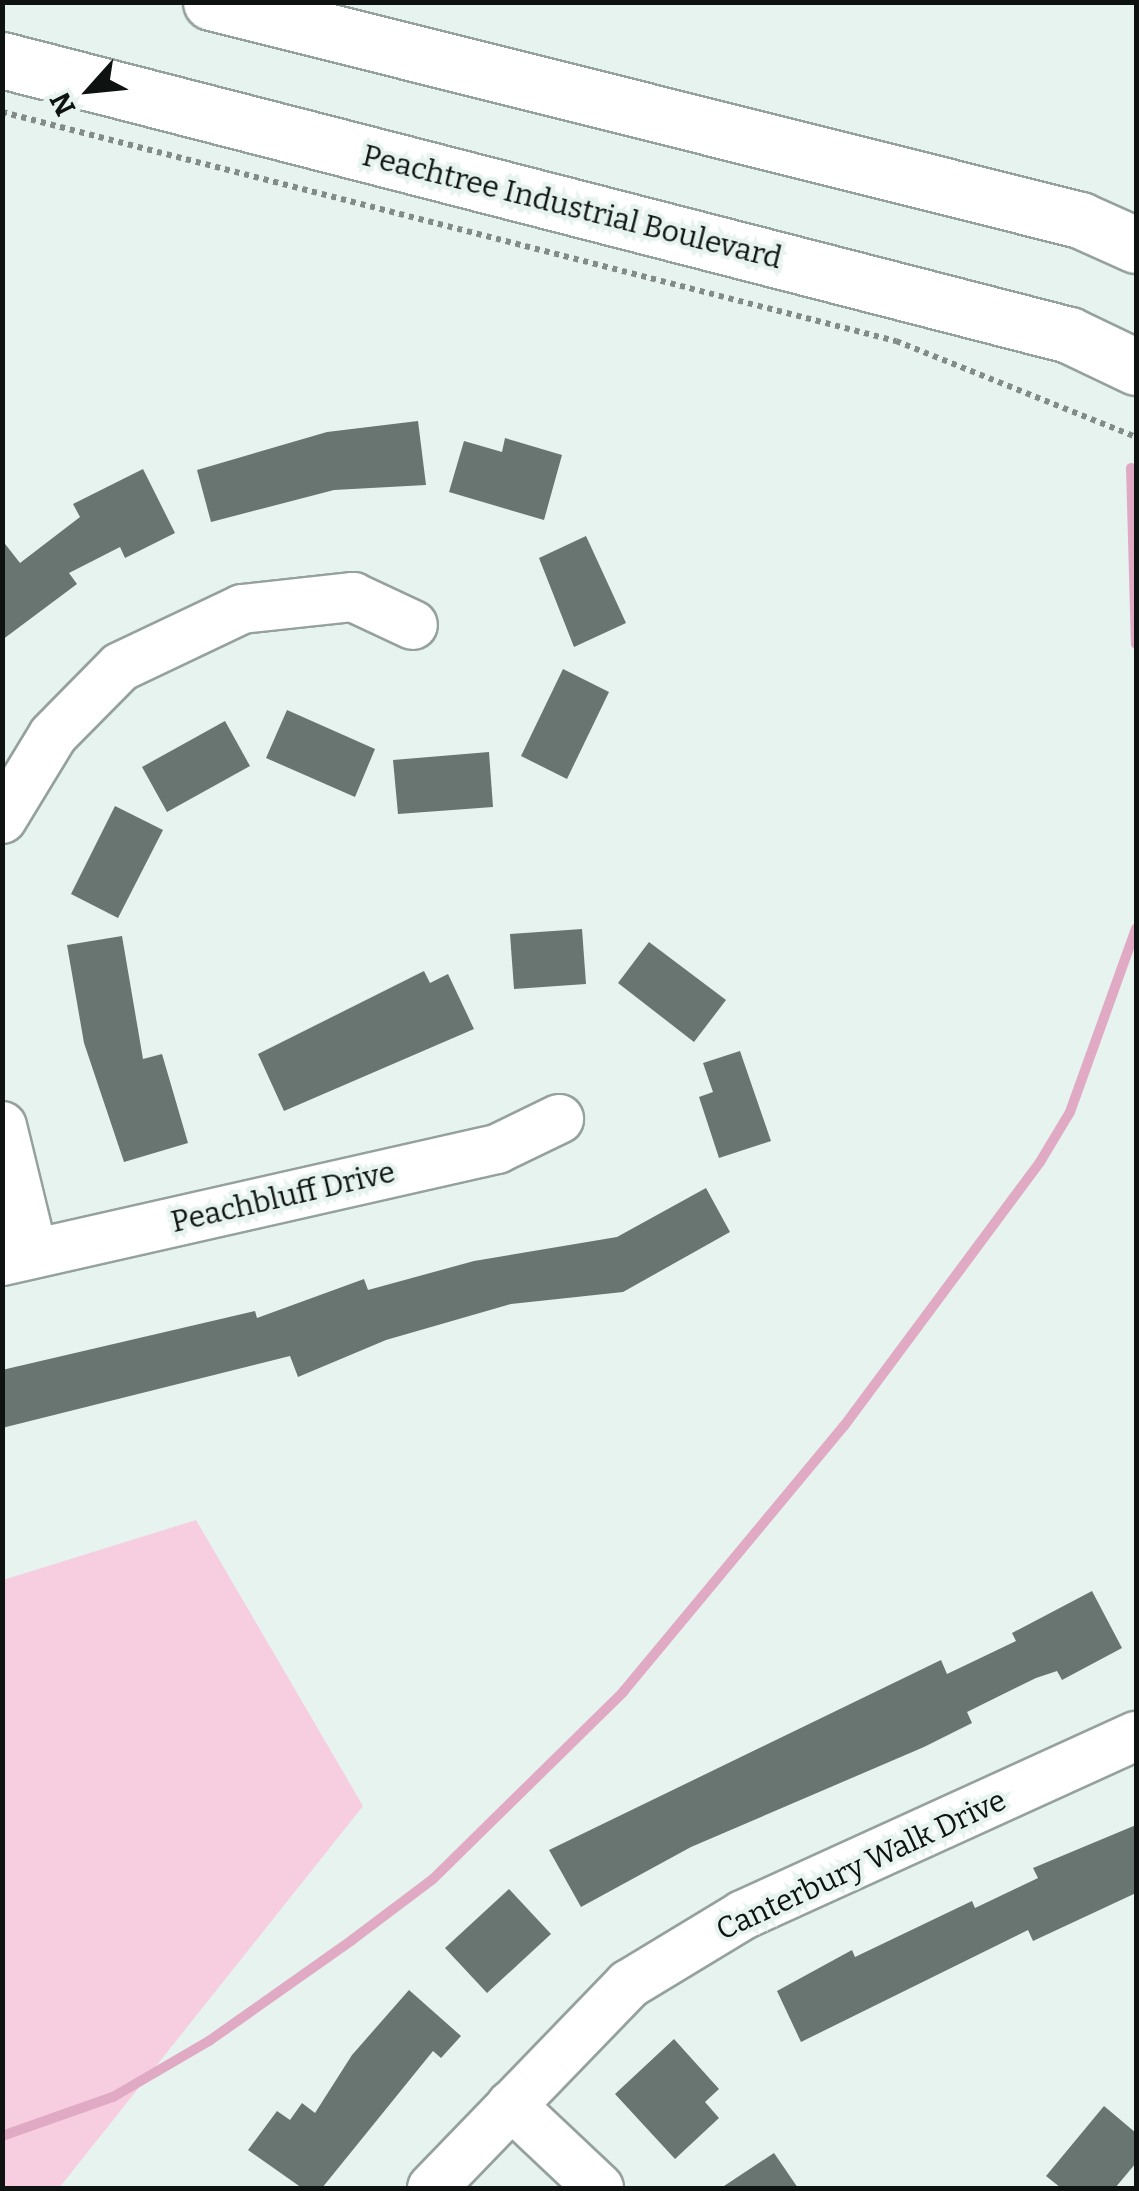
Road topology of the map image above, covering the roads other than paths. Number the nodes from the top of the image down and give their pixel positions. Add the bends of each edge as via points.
1 (211, 2) edge
2 (2, 60) edge
3 (1136, 245) edge
4 (1136, 367) edge
5 (413, 625) dead end
6 (2, 819) edge
7 (559, 1119) dead end
8 (2, 1126) edge
9 (18, 1257) edge
10 (1136, 1736) edge
11 (510, 2104) junction
12 (432, 2188) edge
13 (599, 2188) edge

1 - 3 highway via 1080,220
2 - 4 highway, Peachtree Industrial Boulevard via 1069,336
5 - 6 street via 353,597 224,617 120,667 53,736
7 - 9 street, Peachbluff Drive via 497,1149
8 - 9 street
10 - 11 street, Canterbury Walk Drive via 687,1947 578,2028
11 - 12 street, Canterbury Walk Drive
11 - 13 street

